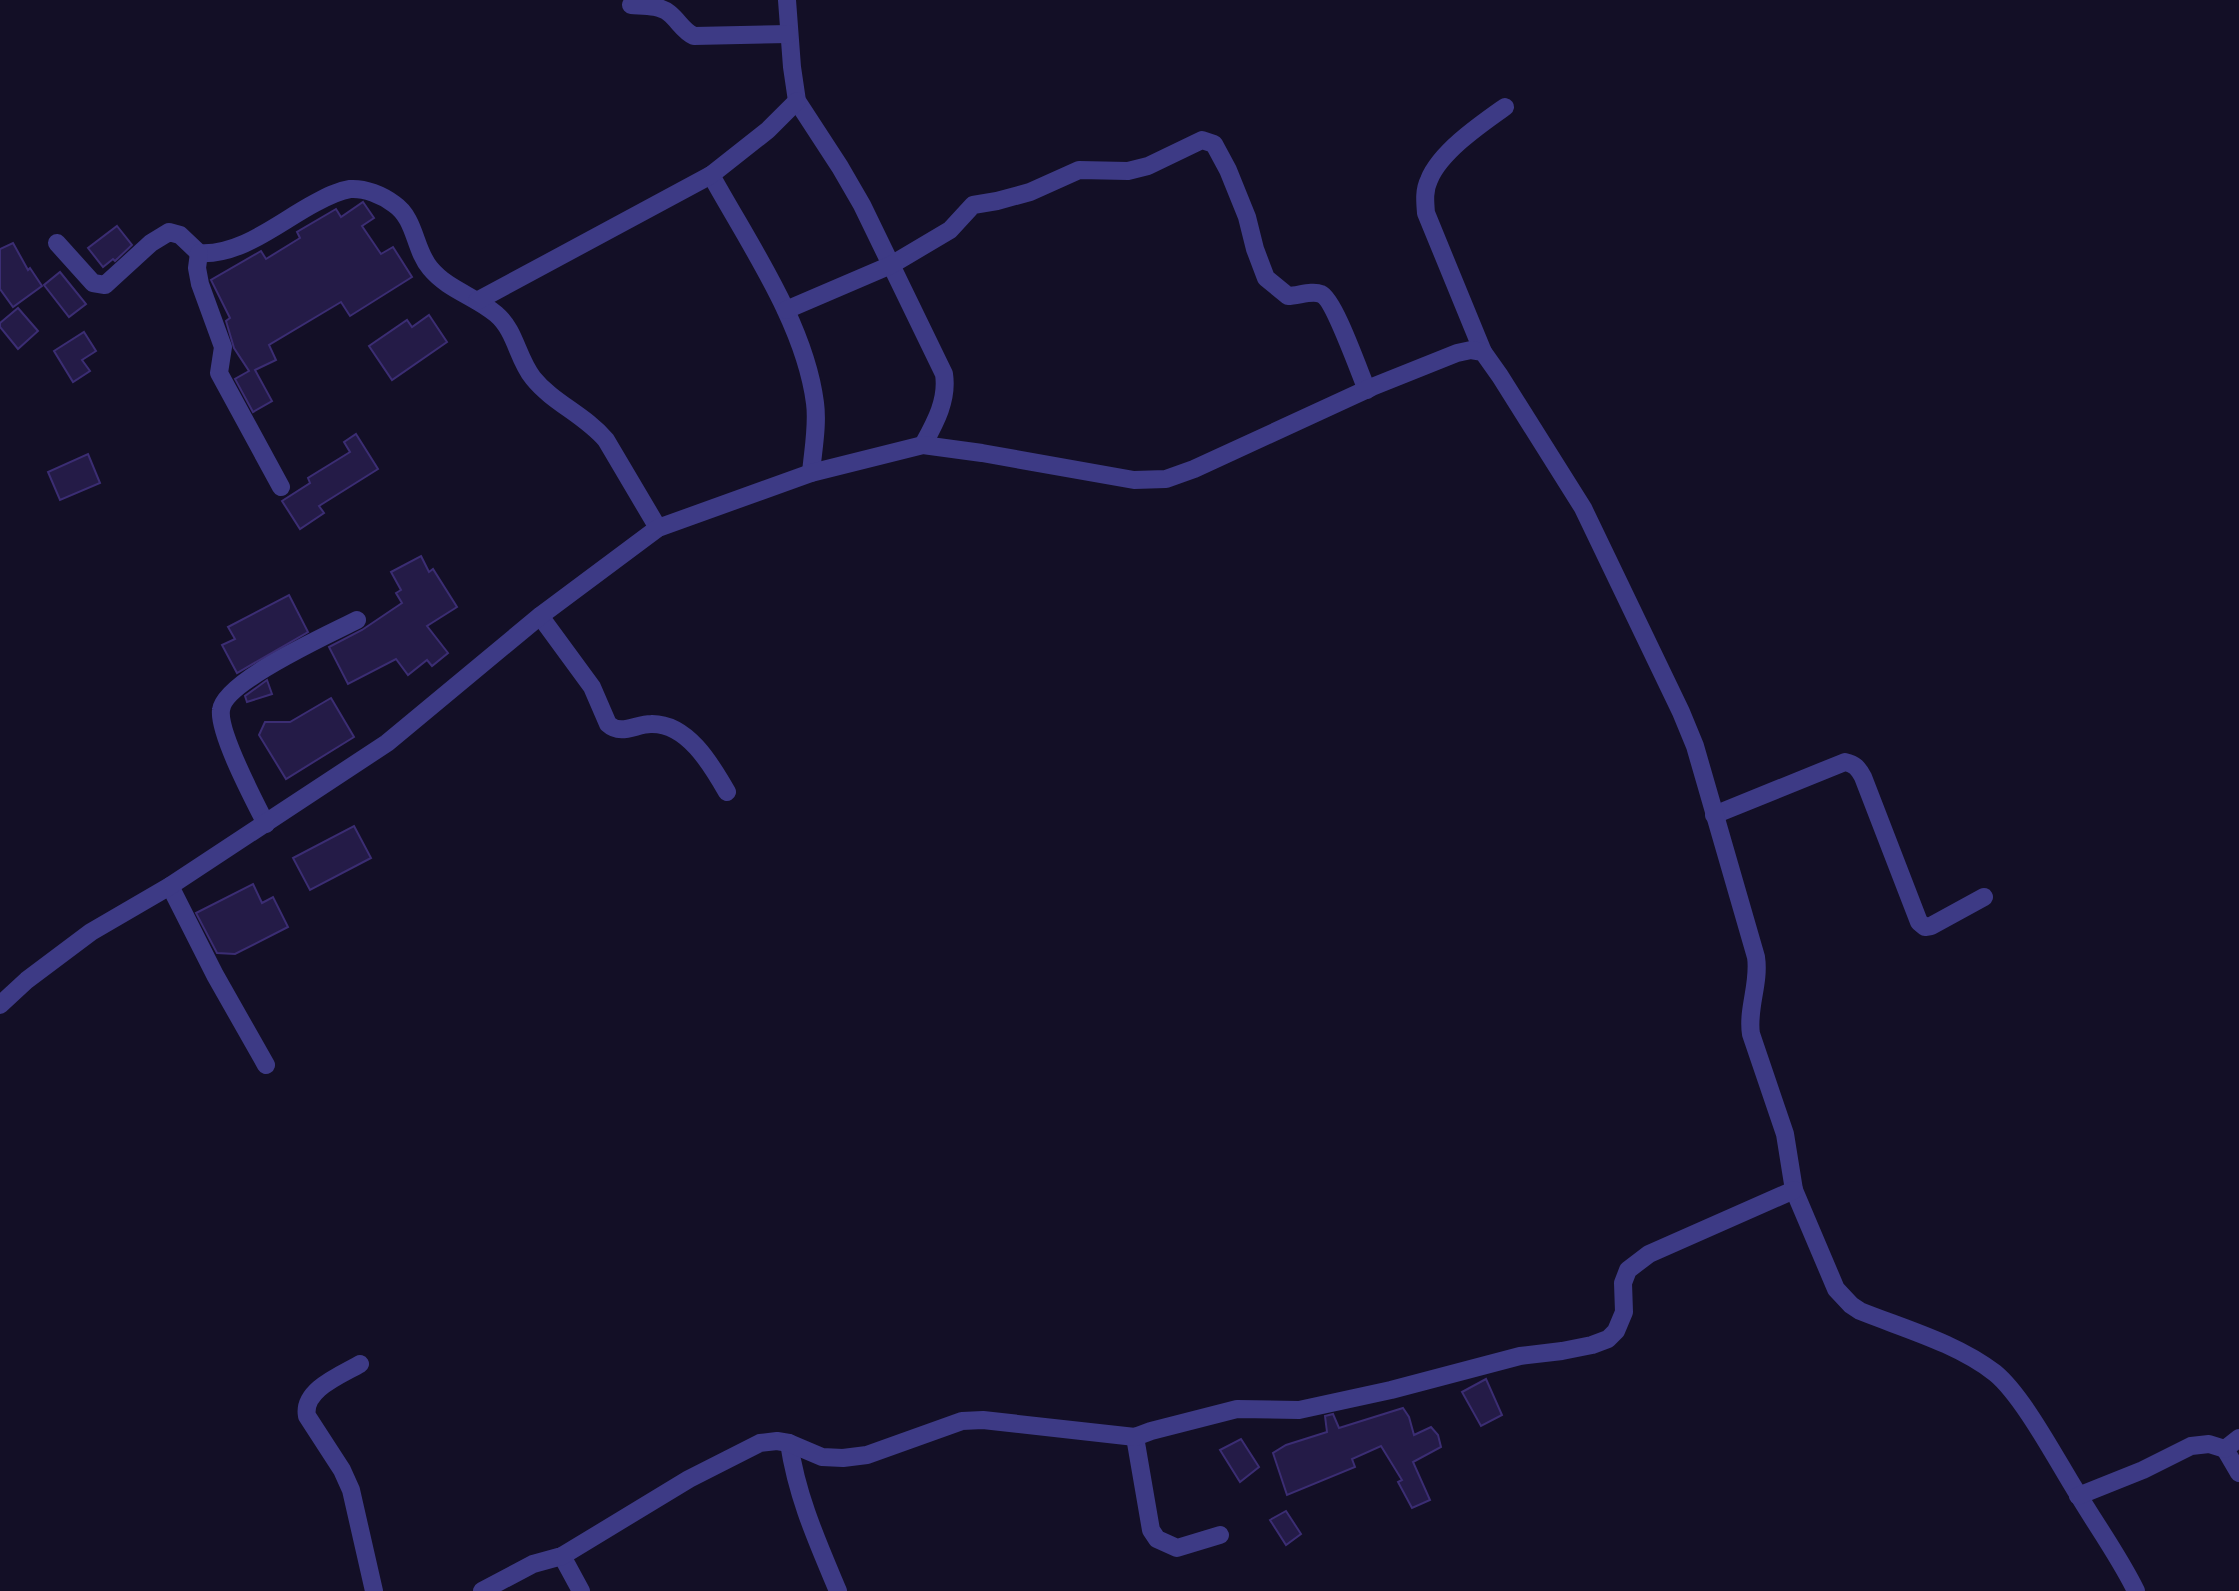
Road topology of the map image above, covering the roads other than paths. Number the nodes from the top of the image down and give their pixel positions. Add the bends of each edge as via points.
1 (787, 0) edge
2 (631, 5) dead end
3 (789, 34) junction
4 (797, 101) junction
5 (1505, 107) dead end
6 (711, 175) junction
7 (57, 243) dead end
8 (199, 253) junction
9 (891, 265) junction
10 (477, 301) junction
11 (786, 310) junction
12 (1483, 352) junction
13 (1367, 390) junction
14 (923, 445) junction
15 (811, 472) junction
16 (281, 487) dead end
17 (658, 528) junction
18 (540, 616) junction
19 (357, 620) dead end
20 (727, 792) dead end
21 (1714, 815) junction
22 (266, 824) junction
23 (170, 886) junction
24 (1984, 897) dead end
25 (0, 1005) edge
26 (266, 1065) dead end
27 (1794, 1190) junction
28 (360, 1364) dead end
29 (1135, 1437) junction
30 (789, 1443) junction
31 (2232, 1443) edge
32 (2239, 1473) edge
33 (2078, 1496) junction
34 (1220, 1535) dead end
35 (562, 1556) junction
36 (374, 1591) edge
37 (482, 1591) edge
38 (581, 1591) edge
39 (838, 1591) edge
40 (2136, 1591) edge

1 - 3 street
2 - 3 street via 666,11 694,36
3 - 4 street
4 - 6 street
4 - 9 street via 840,167
5 - 12 street via 1444,158 1428,181 1425,197 1426,213
6 - 10 street
6 - 11 street
7 - 8 street via 99,286 114,279 169,232
8 - 10 street via 229,250 337,192 364,190 396,205 410,222 428,266
8 - 16 street via 200,285 223,347 219,373
9 - 11 street
9 - 13 street via 950,230 973,205 1030,192 1079,170 1128,171 1148,166 1197,142 1209,141 1228,170 1266,278 1288,296 1320,293 1326,297
9 - 14 street via 946,385
10 - 17 street via 504,321 534,379 606,440
11 - 15 street via 805,355 816,406
12 - 13 street via 1457,354
12 - 21 street via 1583,508 1681,712
13 - 14 street via 1166,479 1134,480
14 - 15 street
15 - 17 street
17 - 18 street
18 - 20 street via 592,687 608,724 626,729 650,723 680,732
18 - 22 street via 387,743
19 - 22 street via 262,670 223,704 224,729
21 - 24 street via 1845,762 1853,764 1863,777 1919,922 1931,926
21 - 27 street via 1756,957 1750,1028 1785,1135
22 - 23 street
23 - 25 street via 74,944
23 - 26 street
27 - 29 street via 1650,1254 1628,1270 1623,1283 1624,1312 1616,1331 1592,1345 1521,1356 1299,1410 1237,1409
27 - 33 street via 1843,1298 1860,1311 1943,1344 1997,1375
28 - 36 street via 309,1398 306,1407 351,1490
29 - 30 street via 983,1420 962,1421 867,1455 843,1458 822,1457
29 - 34 street via 1151,1530 1157,1539 1177,1548
30 - 35 street via 760,1443 731,1456
30 - 39 street via 804,1510
31 - 32 street
31 - 33 street via 2191,1446
33 - 40 street
35 - 37 street via 533,1564
35 - 38 street

